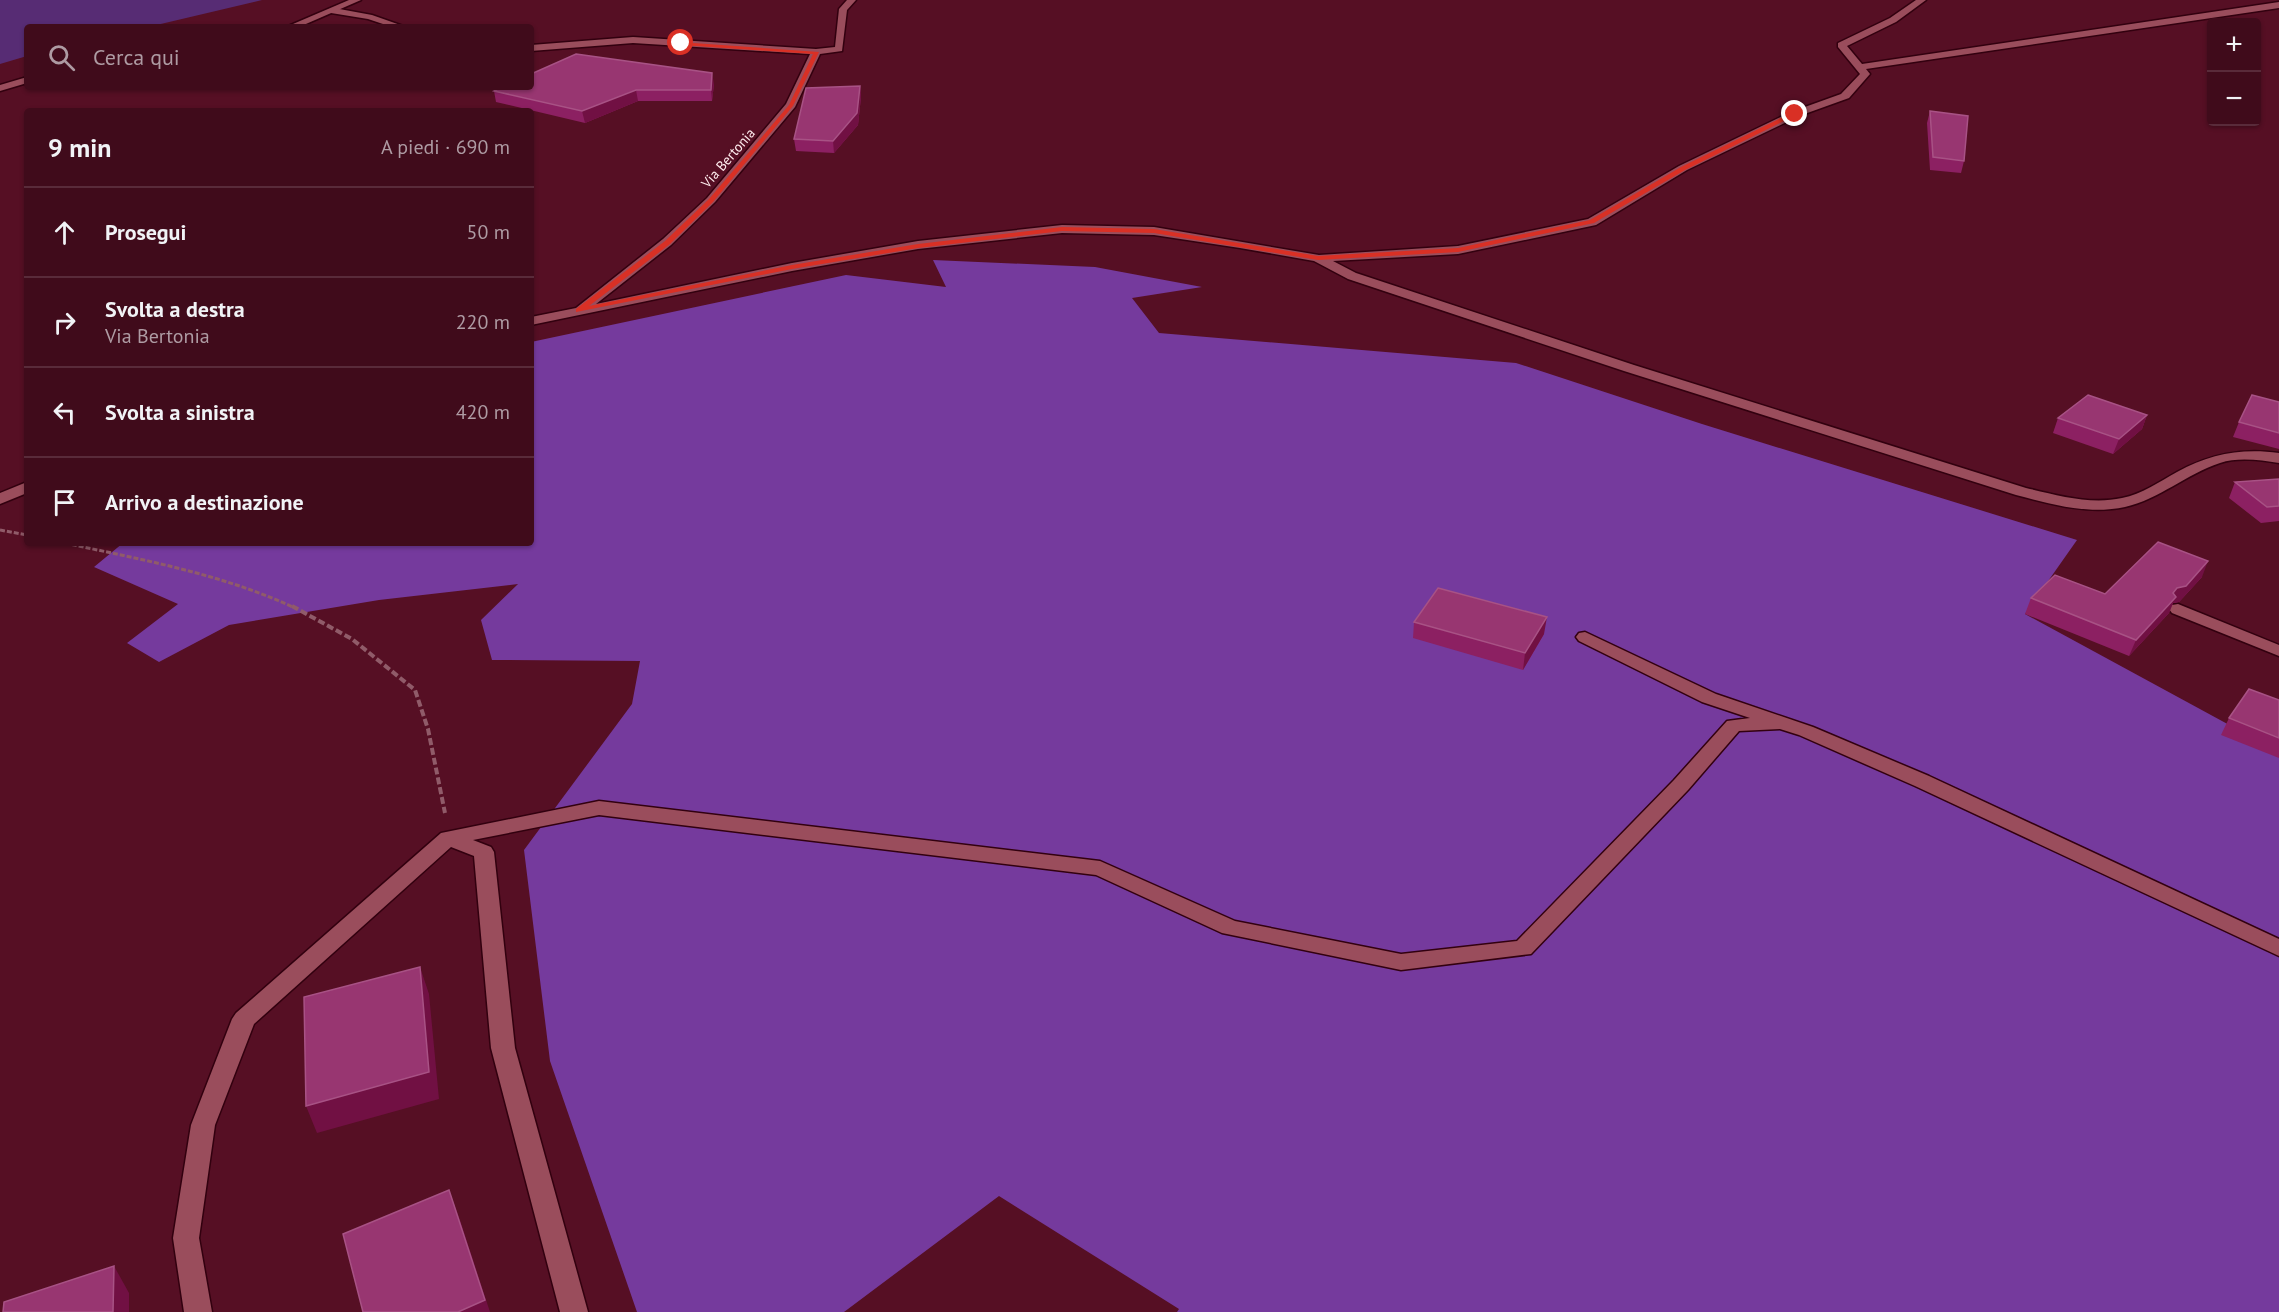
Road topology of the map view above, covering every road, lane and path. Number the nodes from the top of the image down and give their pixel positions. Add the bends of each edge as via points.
1 (357, 0) edge
2 (852, 0) edge
3 (1922, 0) edge
4 (2279, 5) edge
5 (333, 11) junction
6 (299, 24) edge
7 (391, 24) edge
8 (534, 48) edge
9 (816, 52) junction
10 (1859, 67) junction
11 (24, 81) edge
12 (0, 88) edge
13 (1318, 258) junction
14 (579, 310) junction
15 (534, 320) edge
16 (2279, 458) edge
17 (24, 488) edge
18 (0, 499) edge
19 (0, 530) edge
20 (24, 534) edge
21 (79, 546) edge
22 (2178, 609) dead end
23 (1585, 637) dead end
24 (2279, 651) edge
25 (1780, 723) junction
26 (448, 838) junction
27 (2279, 948) edge
28 (198, 1312) edge
29 (574, 1312) edge

1 - 5 street
2 - 9 street via 843,9 839,48
3 - 10 street via 1893,20 1841,45
4 - 10 street
5 - 6 street
5 - 7 street
8 - 9 street via 633,40
9 - 14 street, Via Bertonia via 791,105 711,201 667,242
10 - 13 street via 1865,74 1845,96 1795,114 1693,163 1592,222 1458,250
11 - 12 street
13 - 14 street via 1154,231 1062,229 849,257
13 - 16 street via 1352,276 1629,368 2022,492 2082,505 2122,503 2215,460 2259,455
14 - 15 street
17 - 18 street
19 - 20 path
21 - 26 path via 206,574 294,605 361,643 417,691 441,785
22 - 24 street
23 - 25 street via 1709,698
25 - 26 street via 1734,725 1523,948 1401,962 1230,928 1100,868 599,808
25 - 27 street via 1922,780
26 - 28 street via 244,1019 203,1125 186,1238
26 - 29 street via 484,852 503,1048

